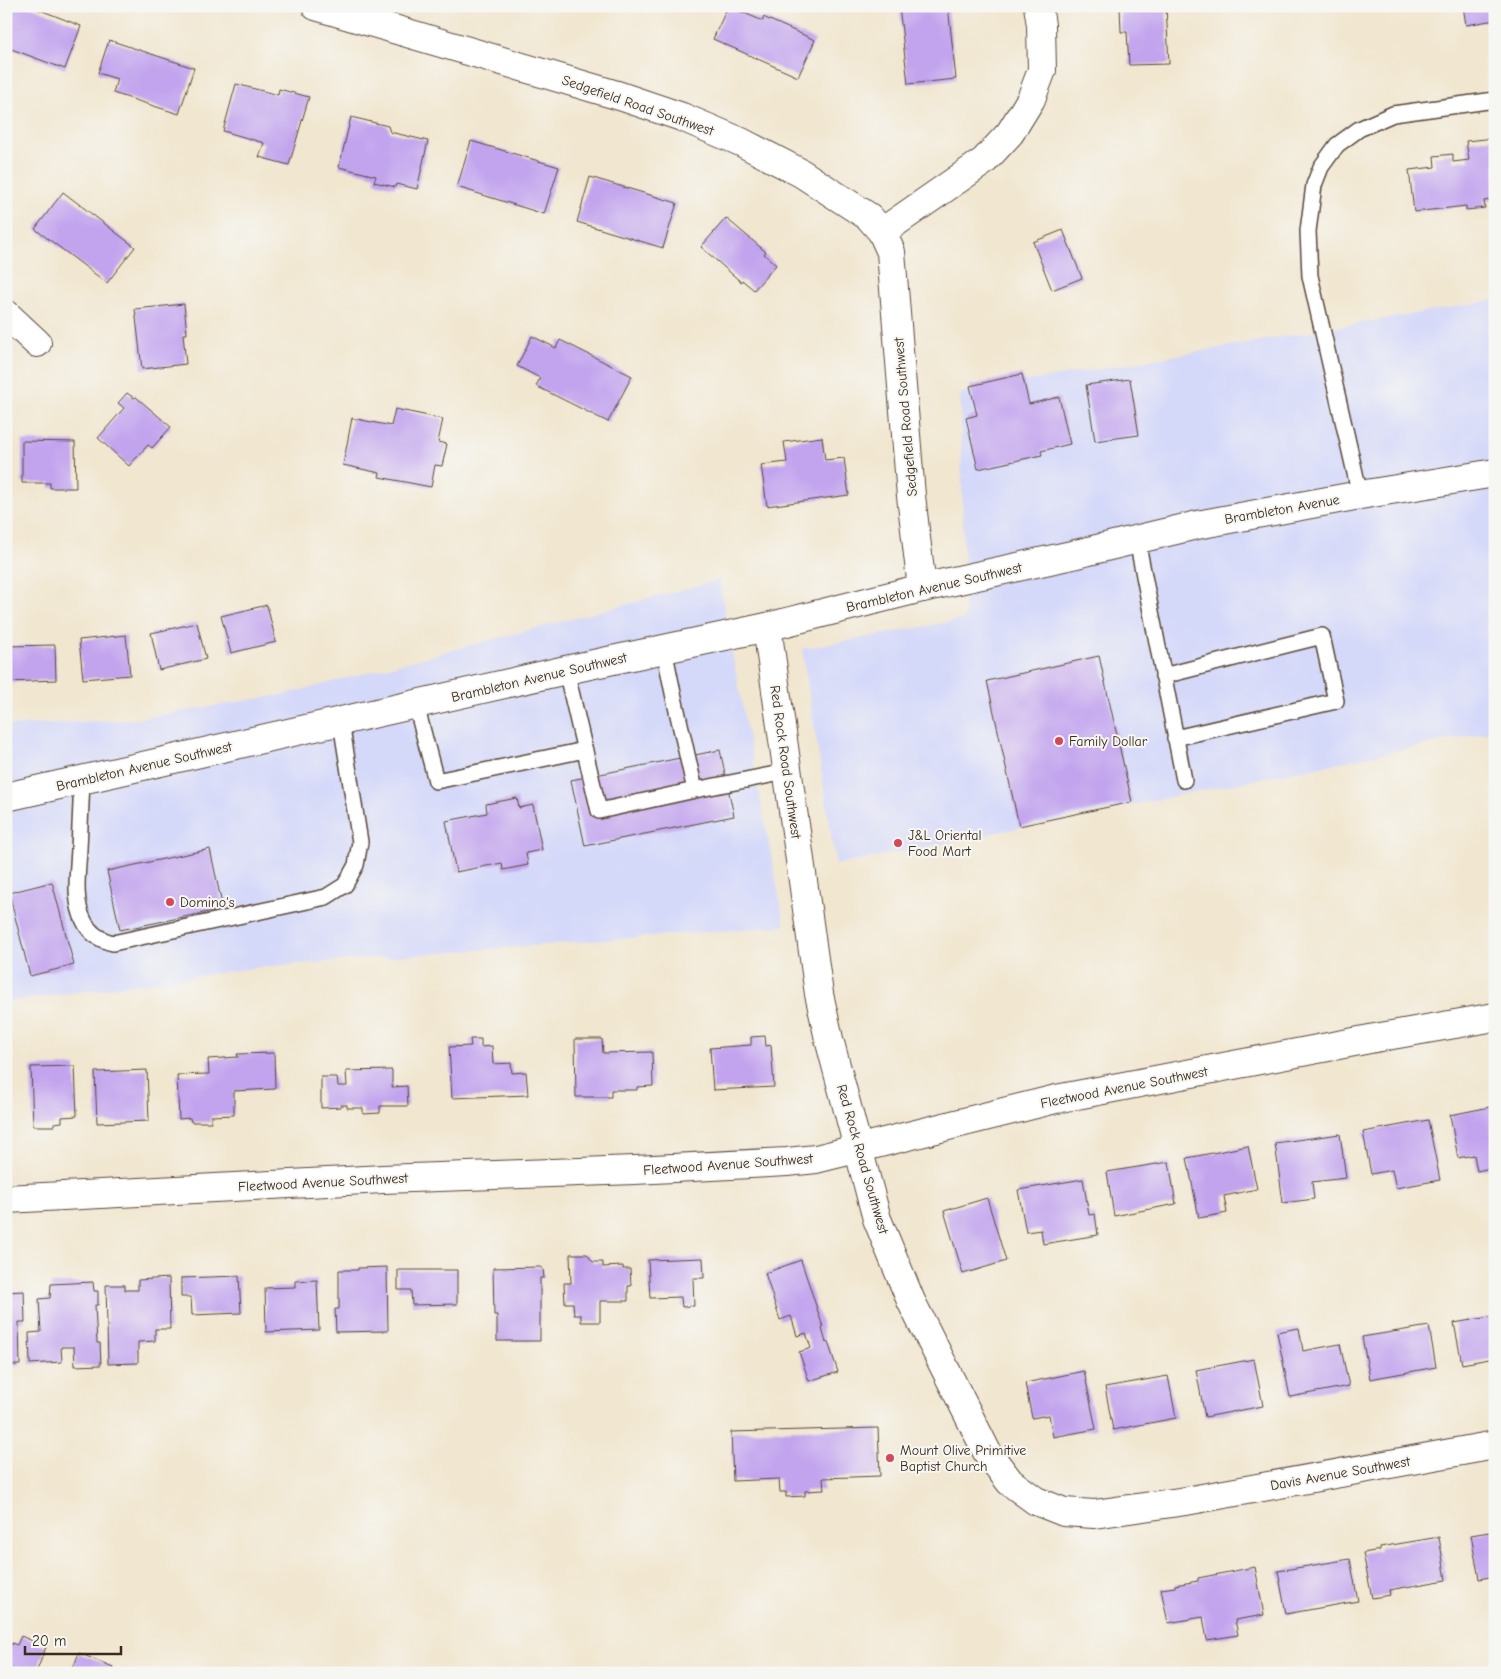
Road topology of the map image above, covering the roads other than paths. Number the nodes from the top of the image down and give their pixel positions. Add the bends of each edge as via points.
1 (316, 6) edge
2 (1038, 6) edge
3 (1495, 100) edge
4 (882, 232) junction
5 (6, 314) edge
6 (37, 343) dead end
7 (1495, 473) edge
8 (1360, 495) junction
9 (1137, 540) junction
10 (1072, 555) joint
11 (922, 588) junction
12 (767, 627) junction
13 (664, 649) junction
14 (566, 670) junction
15 (1163, 676) junction
16 (416, 705) junction
17 (341, 722) junction
18 (1175, 738) junction
19 (585, 750) junction
20 (786, 772) junction
21 (82, 780) junction
22 (1184, 780) dead end
23 (695, 790) junction
24 (6, 797) edge
25 (1495, 1017) edge
26 (858, 1148) junction
27 (6, 1199) edge
28 (1495, 1445) edge
29 (1186, 1501) joint

1 - 4 street, Sedgefield Road Southwest via 682,117 742,142 801,173 868,217
2 - 4 street via 1042,70 1031,99 1010,132 984,162
3 - 8 lane via 1393,114 1359,129 1337,145 1321,167 1314,185 1308,231 1310,276
4 - 11 street, Sedgefield Road Southwest via 891,252 911,496
5 - 6 street
7 - 8 street, Brambleton Avenue
8 - 9 street, Brambleton Avenue via 1216,521
9 - 10 street, Brambleton Avenue
9 - 15 lane
10 - 11 street, Brambleton Avenue Southwest
11 - 12 street, Brambleton Avenue Southwest
12 - 13 street, Brambleton Avenue Southwest
12 - 20 street, Red Rock Road Southwest
13 - 14 street, Brambleton Avenue Southwest
13 - 23 lane
14 - 16 street, Brambleton Avenue Southwest
14 - 19 lane
15 - 18 lane
15 - 18 lane via 1322,636 1336,700
16 - 17 street, Brambleton Avenue Southwest
16 - 19 lane via 436,781
17 - 21 street, Brambleton Avenue Southwest
17 - 21 lane via 360,842 356,865 345,885 326,897 113,942 102,940 84,921 78,899
18 - 22 lane
19 - 23 lane via 599,811
20 - 23 lane
20 - 26 street, Red Rock Road Southwest via 819,994
21 - 24 street, Brambleton Avenue Southwest
25 - 26 street, Fleetwood Avenue Southwest via 1056,1099
26 - 27 street, Fleetwood Avenue Southwest via 816,1159 787,1162 383,1178
26 - 29 street, Red Rock Road Southwest via 877,1219 911,1300 987,1452 1010,1482 1036,1501 1064,1512 1094,1514
28 - 29 street, Davis Avenue Southwest

